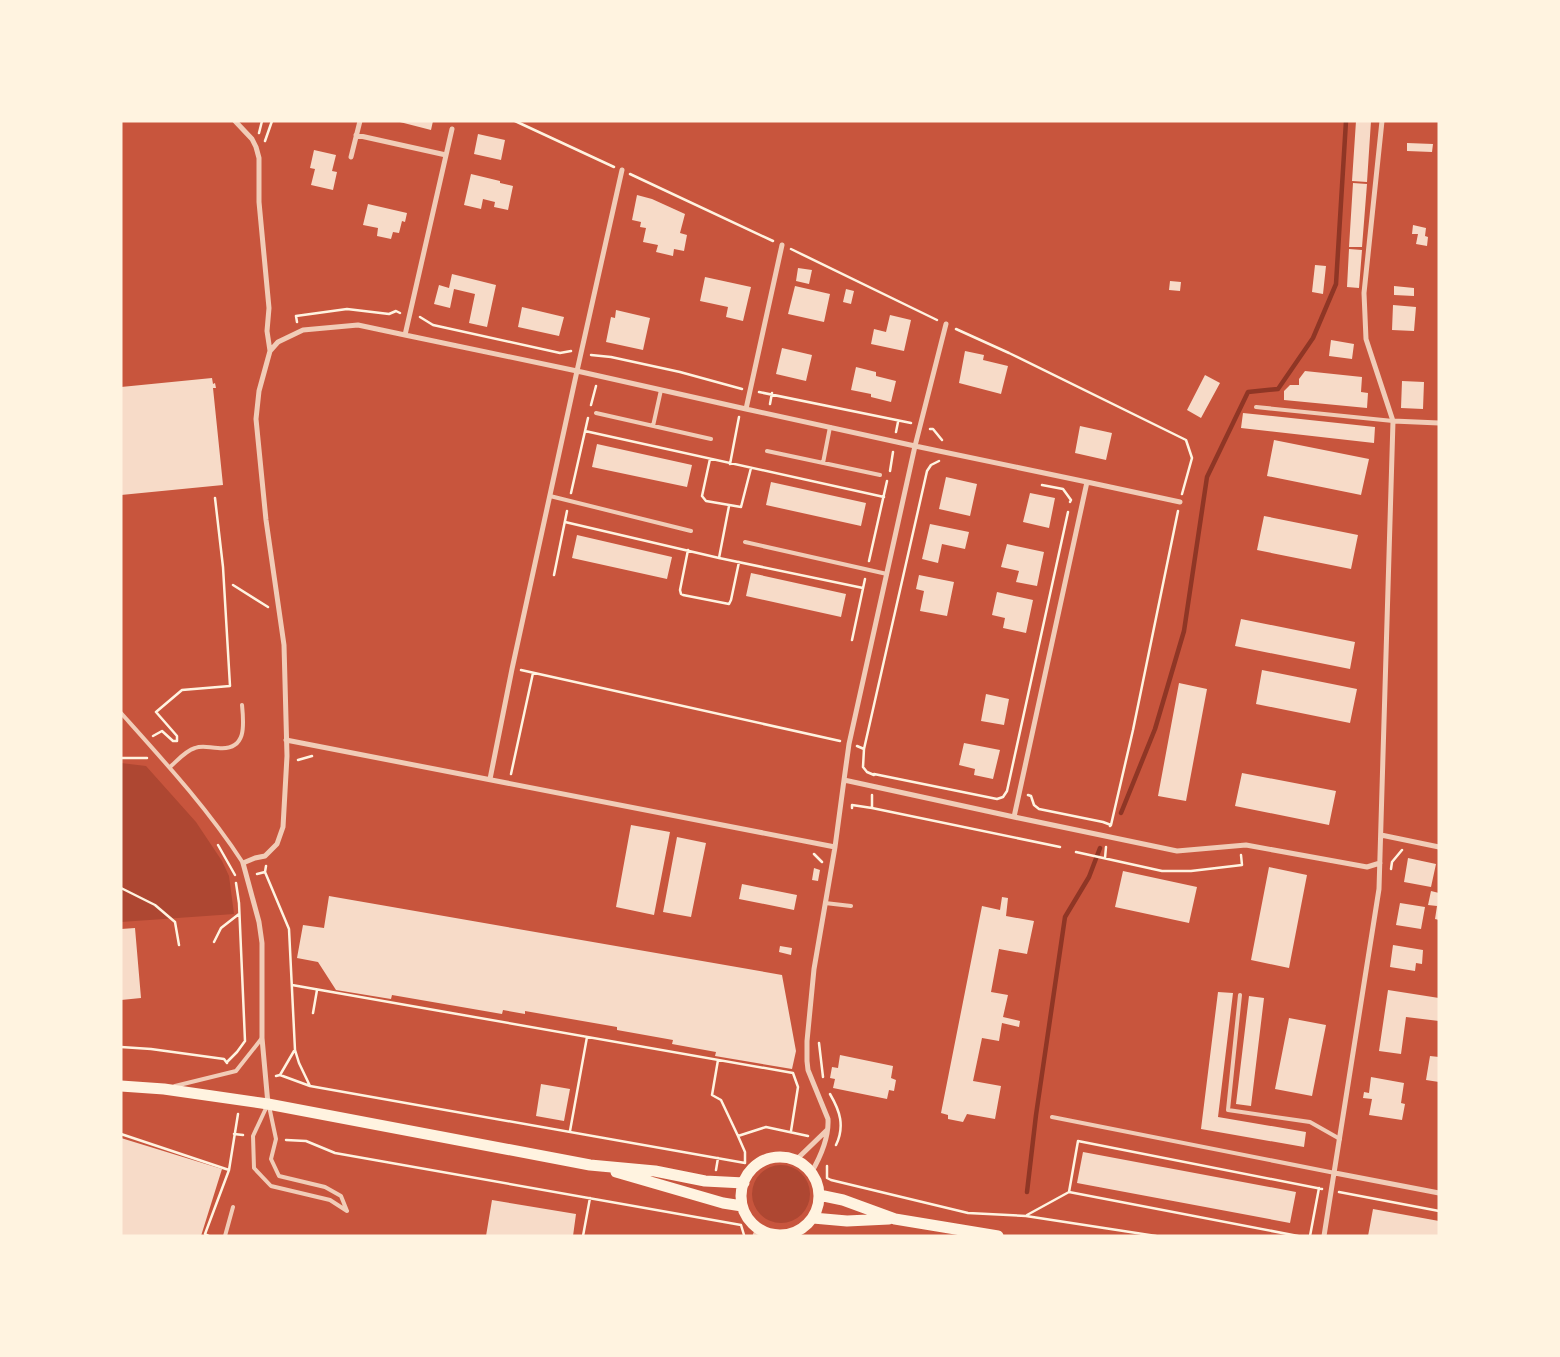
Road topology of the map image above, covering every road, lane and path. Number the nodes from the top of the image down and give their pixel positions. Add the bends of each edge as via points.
1 (235, 121) edge
2 (360, 121) edge
3 (515, 121) edge
4 (1382, 121) edge
5 (452, 129) dead end
6 (356, 135) junction
7 (446, 155) junction
8 (351, 157) dead end
9 (622, 170) junction
10 (782, 245) junction
11 (410, 316) junction
12 (946, 324) junction
13 (299, 332) junction
14 (405, 335) junction
15 (270, 351) junction
16 (582, 353) junction
17 (577, 371) junction
18 (597, 385) dead end
19 (661, 390) junction
20 (750, 390) junction
21 (591, 406) dead end
22 (1256, 407) dead end
23 (746, 408) junction
24 (596, 413) dead end
25 (589, 414) dead end
26 (732, 416) dead end
27 (1393, 421) junction
28 (1439, 423) edge
29 (653, 426) junction
30 (920, 426) junction
31 (830, 427) junction
32 (585, 431) junction
33 (711, 439) dead end
34 (915, 446) junction
35 (892, 449) dead end
36 (766, 451) dead end
37 (941, 451) junction
38 (710, 459) junction
39 (822, 463) junction
40 (730, 464) junction
41 (750, 468) junction
42 (890, 472) dead end
43 (880, 475) dead end
44 (888, 480) dead end
45 (1087, 482) junction
46 (1034, 483) dead end
47 (550, 496) junction
48 (884, 497) junction
49 (215, 498) dead end
50 (1071, 500) junction
51 (569, 501) junction
52 (1083, 502) junction
53 (1180, 502) junction
54 (730, 506) junction
55 (565, 522) junction
56 (692, 530) dead end
57 (745, 542) dead end
58 (688, 550) junction
59 (719, 558) junction
60 (740, 562) junction
61 (868, 569) junction
62 (887, 574) junction
63 (554, 575) dead end
64 (863, 588) junction
65 (852, 640) dead end
66 (512, 669) junction
67 (533, 673) junction
68 (242, 705) dead end
69 (121, 713) edge
70 (286, 740) junction
71 (146, 741) junction
72 (849, 744) junction
73 (864, 749) junction
74 (318, 754) dead end
75 (121, 758) edge
76 (296, 760) dead end
77 (170, 767) junction
78 (874, 774) junction
79 (490, 779) junction
80 (844, 780) junction
81 (509, 783) junction
82 (872, 786) junction
83 (1026, 795) dead end
84 (872, 808) junction
85 (851, 814) dead end
86 (1014, 817) junction
87 (1111, 825) junction
88 (1110, 830) dead end
89 (1381, 835) junction
90 (212, 838) dead end
91 (1107, 843) dead end
92 (835, 847) junction
93 (1060, 847) dead end
94 (1439, 847) edge
95 (1404, 849) dead end
96 (806, 852) dead end
97 (1076, 852) dead end
98 (1249, 856) dead end
99 (1104, 858) junction
100 (1380, 863) junction
101 (243, 864) junction
102 (832, 864) junction
103 (266, 866) dead end
104 (1391, 871) dead end
105 (265, 872) junction
106 (246, 875) junction
107 (236, 877) junction
108 (121, 888) edge
109 (825, 903) junction
110 (851, 906) dead end
111 (239, 914) junction
112 (214, 942) dead end
113 (179, 945) dead end
114 (292, 985) junction
115 (317, 990) junction
116 (1240, 995) dead end
117 (314, 1013) dead end
118 (587, 1037) junction
119 (262, 1038) junction
120 (819, 1040) dead end
121 (121, 1047) edge
122 (295, 1050) junction
123 (718, 1060) junction
124 (227, 1062) junction
125 (236, 1072) junction
126 (280, 1075) junction
127 (267, 1077) junction
128 (824, 1079) dead end
129 (121, 1086) edge
130 (310, 1086) junction
131 (827, 1086) dead end
132 (164, 1089) junction
133 (240, 1099) junction
134 (268, 1104) junction
135 (1052, 1117) dead end
136 (827, 1130) junction
137 (570, 1131) junction
138 (791, 1132) junction
139 (121, 1134) edge
140 (234, 1134) junction
141 (253, 1136) junction
142 (738, 1136) junction
143 (276, 1139) junction
144 (1340, 1139) junction
145 (815, 1140) junction
146 (825, 1146) junction
147 (833, 1151) junction
148 (796, 1160) junction
149 (590, 1165) junction
150 (229, 1170) junction
151 (811, 1172) junction
152 (1335, 1174) junction
153 (744, 1183) junction
154 (1319, 1188) junction
155 (1332, 1191) junction
156 (1069, 1192) junction
157 (1439, 1193) edge
158 (819, 1195) junction
159 (590, 1198) junction
160 (742, 1206) junction
161 (234, 1207) dead end
162 (1439, 1211) edge
163 (1026, 1216) junction
164 (813, 1218) junction
165 (896, 1219) junction
166 (756, 1232) edge
167 (206, 1235) edge
168 (225, 1236) edge
169 (583, 1236) edge
170 (744, 1236) edge
171 (782, 1236) edge
172 (998, 1236) edge
173 (1156, 1236) edge
174 (1298, 1236) edge
175 (1310, 1236) edge
176 (1324, 1236) edge

1 - 15 street via 252,139 259,158 259,202
2 - 6 street
3 - 9 path
4 - 27 street via 1364,294 1366,339
5 - 7 street
6 - 7 street
6 - 8 street
7 - 11 street
9 - 10 path
9 - 16 street
10 - 12 path
10 - 20 street
11 - 13 path via 396,311 389,314 347,309 296,316
11 - 14 street
11 - 16 path via 422,318 433,325 551,351
12 - 30 street
12 - 53 path via 1186,440 1192,458
13 - 14 street via 358,325
13 - 15 street via 278,342
14 - 17 street
15 - 70 street via 259,391 256,419 284,645
16 - 17 street
16 - 20 path via 680,372
17 - 19 street
17 - 47 street
18 - 21 path
19 - 23 street
19 - 29 lane
20 - 23 street
20 - 30 path
22 - 27 lane
23 - 31 street
24 - 29 lane
25 - 32 path
26 - 40 path via 739,417
27 - 28 street
27 - 89 street
29 - 33 lane
30 - 34 street
30 - 37 path via 933,429 942,440
31 - 34 street
31 - 39 lane
32 - 38 path
32 - 51 path
34 - 37 street
34 - 62 street
35 - 42 path
36 - 39 lane
37 - 45 street
37 - 73 path via 939,461 927,471
38 - 40 path
38 - 54 path via 702,498
39 - 43 lane
40 - 41 path
41 - 48 path
41 - 54 path via 742,506
44 - 48 path
45 - 52 street
45 - 53 street
46 - 50 path via 1063,489
47 - 51 lane
47 - 66 street
48 - 61 path
49 - 71 path via 230,686 182,690 156,712 177,736 177,741 160,731
50 - 52 path
50 - 78 path via 1005,795 997,799
51 - 55 path
51 - 56 lane
52 - 86 street
53 - 87 path
54 - 59 path
55 - 58 path
55 - 63 path
57 - 61 lane
58 - 59 path
58 - 60 path via 680,590 683,595 729,604
59 - 60 path
60 - 64 path
61 - 62 lane
61 - 64 path
62 - 72 street
64 - 65 path
66 - 67 path
66 - 79 street
67 - 72 path
67 - 81 path
68 - 77 lane via 243,732 237,744 226,749 196,747
69 - 71 lane
70 - 79 street
70 - 101 street via 283,827 277,844 265,856
71 - 75 path via 138,747 148,758
71 - 77 lane
72 - 73 path
72 - 80 street
73 - 78 path via 863,767
74 - 76 path
77 - 101 lane via 217,824
78 - 82 path
79 - 81 street
80 - 82 street
80 - 92 street
81 - 92 street
82 - 84 path
82 - 86 street
83 - 87 path via 1031,796 1039,809
84 - 85 path via 852,805
84 - 93 path
86 - 100 street via 1177,851 1246,845 1367,867
87 - 88 path
89 - 94 street
89 - 100 street
90 - 107 path
91 - 99 path
92 - 102 street
95 - 104 path via 1392,862
96 - 102 path via 815,854 823,863
97 - 99 path
98 - 99 path via 1241,855 1242,865 1190,872 1162,871
100 - 144 street via 1379,889
101 - 106 street
102 - 109 street
103 - 105 path
105 - 106 path
105 - 114 path via 289,929
106 - 107 path
106 - 119 street via 262,943
107 - 111 path
108 - 113 path via 155,905 176,922
109 - 110 lane
109 - 136 street via 814,969 806,1054 808,1070 828,1119
111 - 112 path via 221,928
111 - 124 path via 244,1041
114 - 115 path
114 - 122 path
115 - 117 path
115 - 118 path
116 - 144 lane via 1228,1110 1310,1122
118 - 123 path
118 - 137 path
119 - 125 lane
119 - 127 street
120 - 128 path
121 - 124 path via 224,1059
122 - 126 path
122 - 130 path
123 - 138 path via 793,1073 798,1087
123 - 142 path via 712,1095 721,1100
124 - 125 path
125 - 132 lane
126 - 127 path
126 - 130 path
127 - 134 street
129 - 132 main road
130 - 137 path
131 - 147 path via 841,1120
132 - 133 main road
133 - 134 main road
133 - 140 path
134 - 141 lane
134 - 143 lane
134 - 149 main road
135 - 152 lane
136 - 145 street
136 - 146 street
137 - 142 path via 745,1162 745,1152
138 - 142 path via 766,1127
138 - 145 path via 808,1135
139 - 150 path
140 - 141 path
140 - 150 path
141 - 143 lane via 254,1168 271,1186 330,1200 347,1211 341,1196 325,1186 279,1176 271,1159
143 - 159 path via 306,1141 335,1153
144 - 152 street
145 - 148 street
146 - 147 path
146 - 151 street
147 - 163 path via 827,1166 827,1178 831,1180 968,1213
148 - 151 main road
148 - 153 main road via 777,1157 765,1160 752,1168
149 - 153 main road
149 - 160 main road
150 - 167 path
151 - 158 main road
152 - 155 street
152 - 157 street
153 - 160 main road
154 - 155 path
154 - 156 path via 1078,1141
154 - 175 path
155 - 162 path
155 - 176 street
156 - 163 path
156 - 174 path
158 - 164 main road
158 - 165 main road
159 - 169 path
159 - 170 path via 741,1225
160 - 166 main road
161 - 168 lane
163 - 173 path
164 - 165 main road
164 - 171 main road via 801,1229
165 - 172 main road
166 - 171 main road

